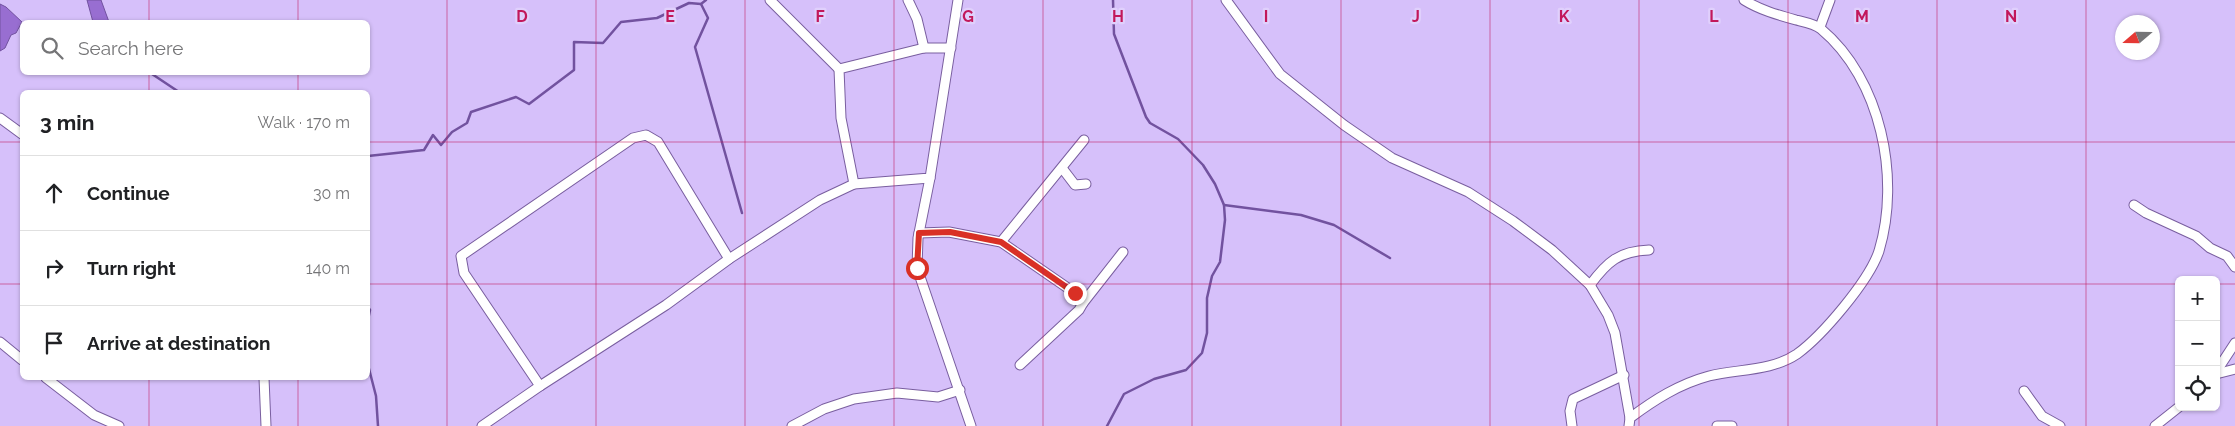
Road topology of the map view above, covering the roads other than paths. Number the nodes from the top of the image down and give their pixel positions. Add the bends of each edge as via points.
1 (770, 0) edge
2 (908, 0) edge
3 (958, 0) edge
4 (1226, 0) edge
5 (1744, 0) edge
6 (1830, 0) edge
7 (1820, 27) junction
8 (924, 48) junction
9 (952, 48) junction
10 (839, 69) junction
11 (0, 118) edge
12 (20, 133) edge
13 (1084, 140) dead end
14 (1062, 168) junction
15 (930, 178) junction
16 (854, 184) junction
17 (1086, 184) dead end
18 (2134, 204) dead end
19 (919, 233) junction
20 (1001, 242) junction
21 (1649, 250) dead end
22 (1123, 252) dead end
23 (729, 259) junction
24 (2235, 266) edge
25 (1590, 285) junction
26 (1083, 303) junction
27 (0, 342) edge
28 (2235, 343) edge
29 (20, 358) edge
30 (1020, 365) dead end
31 (2220, 367) edge
32 (2235, 369) edge
33 (2220, 372) edge
34 (1624, 375) junction
35 (49, 380) edge
36 (264, 380) edge
37 (540, 386) junction
38 (960, 390) junction
39 (2024, 391) dead end
40 (2175, 410) edge
41 (1630, 422) edge
42 (119, 426) edge
43 (266, 426) edge
44 (482, 426) edge
45 (792, 426) edge
46 (971, 426) edge
47 (1572, 426) edge
48 (1717, 426) edge
49 (1732, 426) edge
50 (2060, 426) edge
51 (2154, 426) edge

1 - 10 street
2 - 8 street via 920,26
3 - 9 street
4 - 25 street via 1274,69 1344,125 1392,158 1468,192 1513,221 1552,250
5 - 7 street via 1757,8
6 - 7 street
7 - 41 street via 1846,54 1862,81 1882,133 1888,182 1878,252 1842,310 1795,355 1780,362 1706,377 1680,387 1657,398
8 - 9 street
8 - 10 street
9 - 15 street
10 - 16 street via 841,118
11 - 12 street
13 - 14 street
14 - 17 street via 1075,185
14 - 20 street
15 - 16 street
15 - 19 street
16 - 23 street via 820,200
18 - 24 street via 2196,236 2227,256
19 - 20 street via 950,232
19 - 38 street via 917,268
20 - 26 street via 1075,293
21 - 25 street via 1622,254
22 - 26 street
23 - 37 street via 666,305
23 - 37 street via 658,142 646,135 632,138 461,256 464,273
25 - 34 street via 1615,332
26 - 30 street
27 - 29 street
28 - 31 street
32 - 33 street
34 - 41 street
34 - 47 street via 1573,399 1570,411
35 - 42 street via 94,415
36 - 43 street
37 - 44 street
38 - 45 street via 938,397 897,393 854,399 824,409
38 - 46 street
39 - 50 street via 2042,416
40 - 51 street
48 - 49 street

